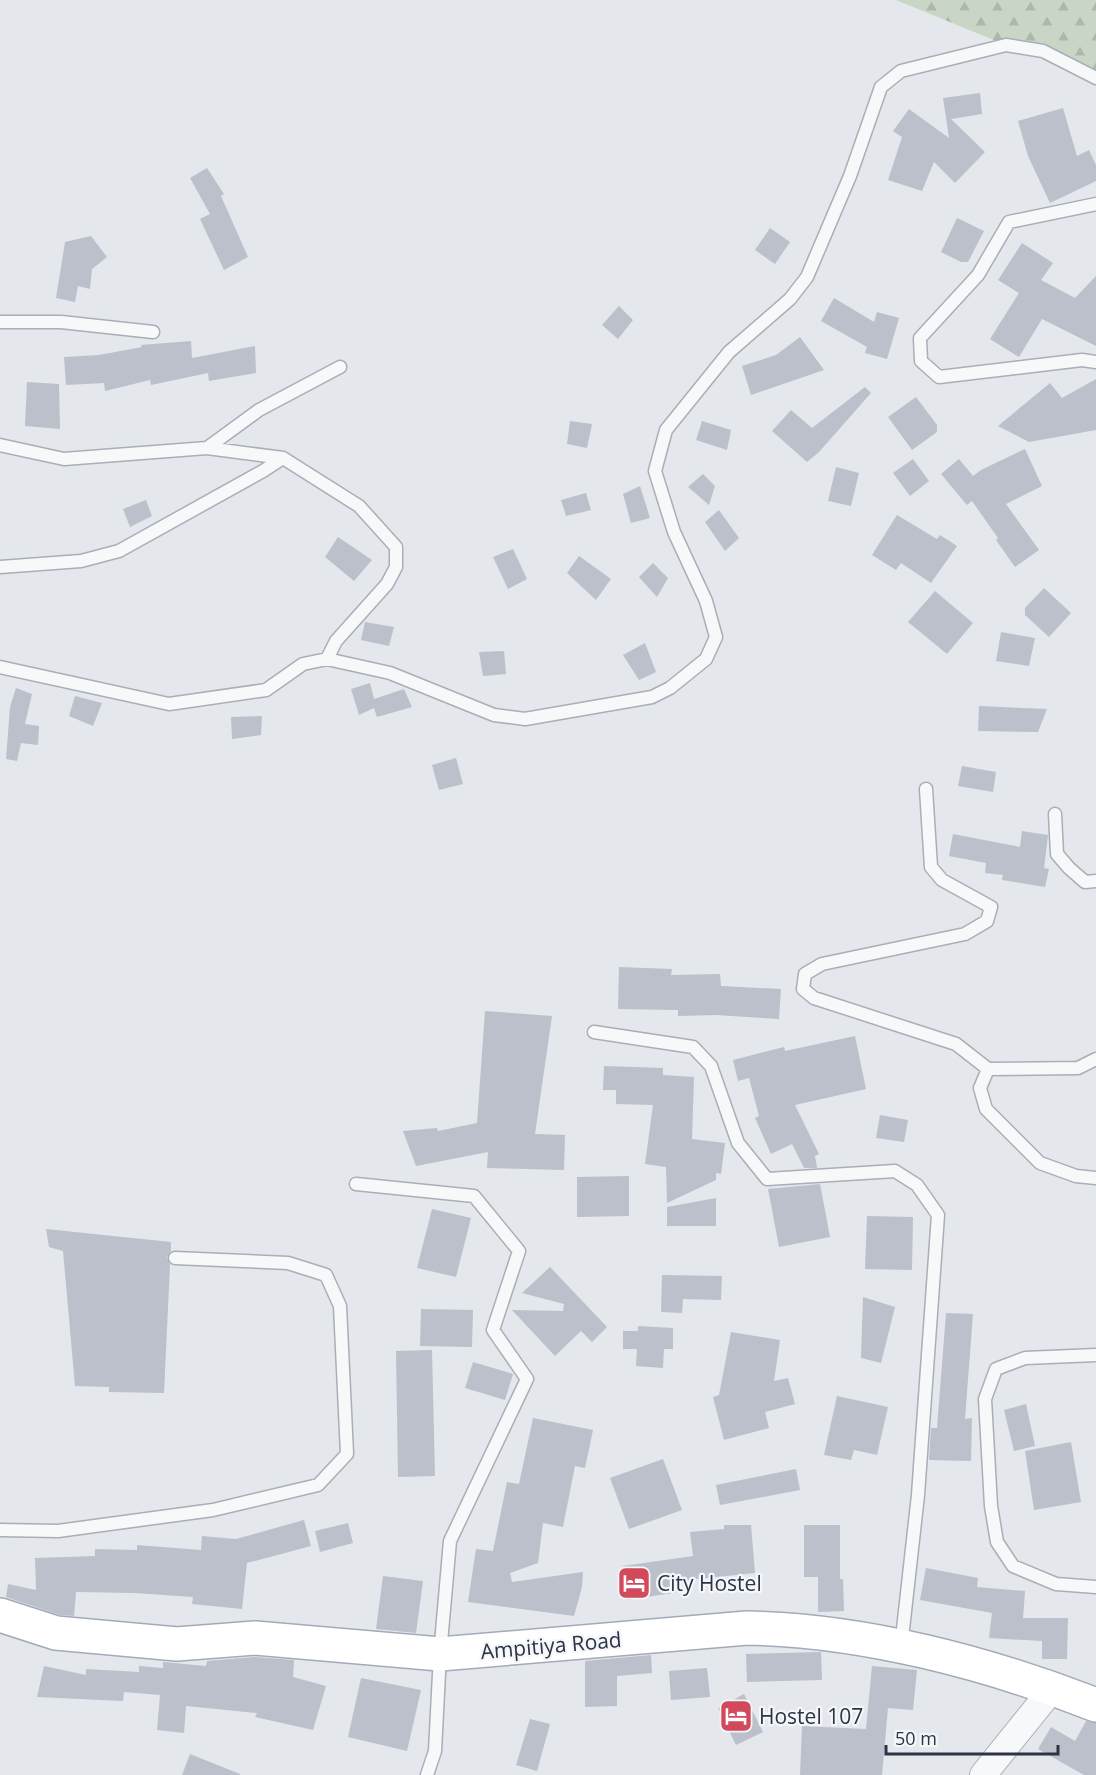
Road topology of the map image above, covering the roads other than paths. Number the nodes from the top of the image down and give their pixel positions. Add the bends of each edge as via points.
1 (1096, 78) edge
2 (1096, 204) edge
3 (0, 322) edge
4 (153, 332) dead end
5 (1096, 362) edge
6 (340, 367) dead end
7 (0, 445) edge
8 (207, 448) junction
9 (283, 458) junction
10 (0, 567) edge
11 (327, 658) junction
12 (0, 667) edge
13 (926, 789) dead end
14 (1055, 814) dead end
15 (1096, 881) edge
16 (594, 1032) dead end
17 (1096, 1059) edge
18 (988, 1069) junction
19 (1096, 1178) edge
20 (356, 1184) dead end
21 (175, 1258) dead end
22 (1096, 1355) edge
23 (0, 1530) edge
24 (1096, 1587) edge
25 (0, 1616) edge
26 (900, 1647) junction
27 (440, 1654) junction
28 (1053, 1688) junction
29 (1096, 1705) edge
30 (427, 1775) edge
31 (983, 1775) edge

1 - 11 lane via 1043,51 1006,45 901,71 880,87 850,176 807,277 790,299 729,352 666,430 655,471 674,532 706,601 716,638 706,659 670,688 652,697 525,719 494,715 390,673
2 - 5 lane via 1009,222 978,275 920,338 921,361 939,377 1082,360
3 - 4 lane via 61,322
6 - 8 lane via 259,410
7 - 8 lane via 64,459
8 - 9 lane
9 - 10 lane via 119,551 81,561
9 - 11 lane via 359,506 396,547 396,567 387,584 336,641
11 - 12 lane via 303,664 266,690 169,704
13 - 18 lane via 931,867 942,880 991,907 987,921 965,934 822,964 805,974 803,989 814,998 956,1044
14 - 15 lane via 1057,854 1085,882
16 - 26 lane via 693,1047 711,1066 738,1143 767,1179 895,1171 917,1185 938,1215 918,1495
17 - 18 lane via 1078,1068
18 - 19 lane via 980,1088 986,1109 1040,1163 1076,1176
20 - 27 lane via 474,1196 519,1251 493,1330 527,1379 450,1541
21 - 23 lane via 288,1263 326,1275 340,1306 347,1454 318,1485 213,1510 58,1532
22 - 24 lane via 1025,1358 996,1370 985,1399 997,1542 1013,1566 1056,1584
25 - 27 main road, Ampitiya Road via 56,1633 177,1644 255,1638
26 - 27 main road, Ampitiya Road via 795,1629 747,1628
26 - 28 main road, Ampitiya Road
27 - 30 lane via 435,1752
28 - 29 main road, Ampitiya Road
28 - 31 street

